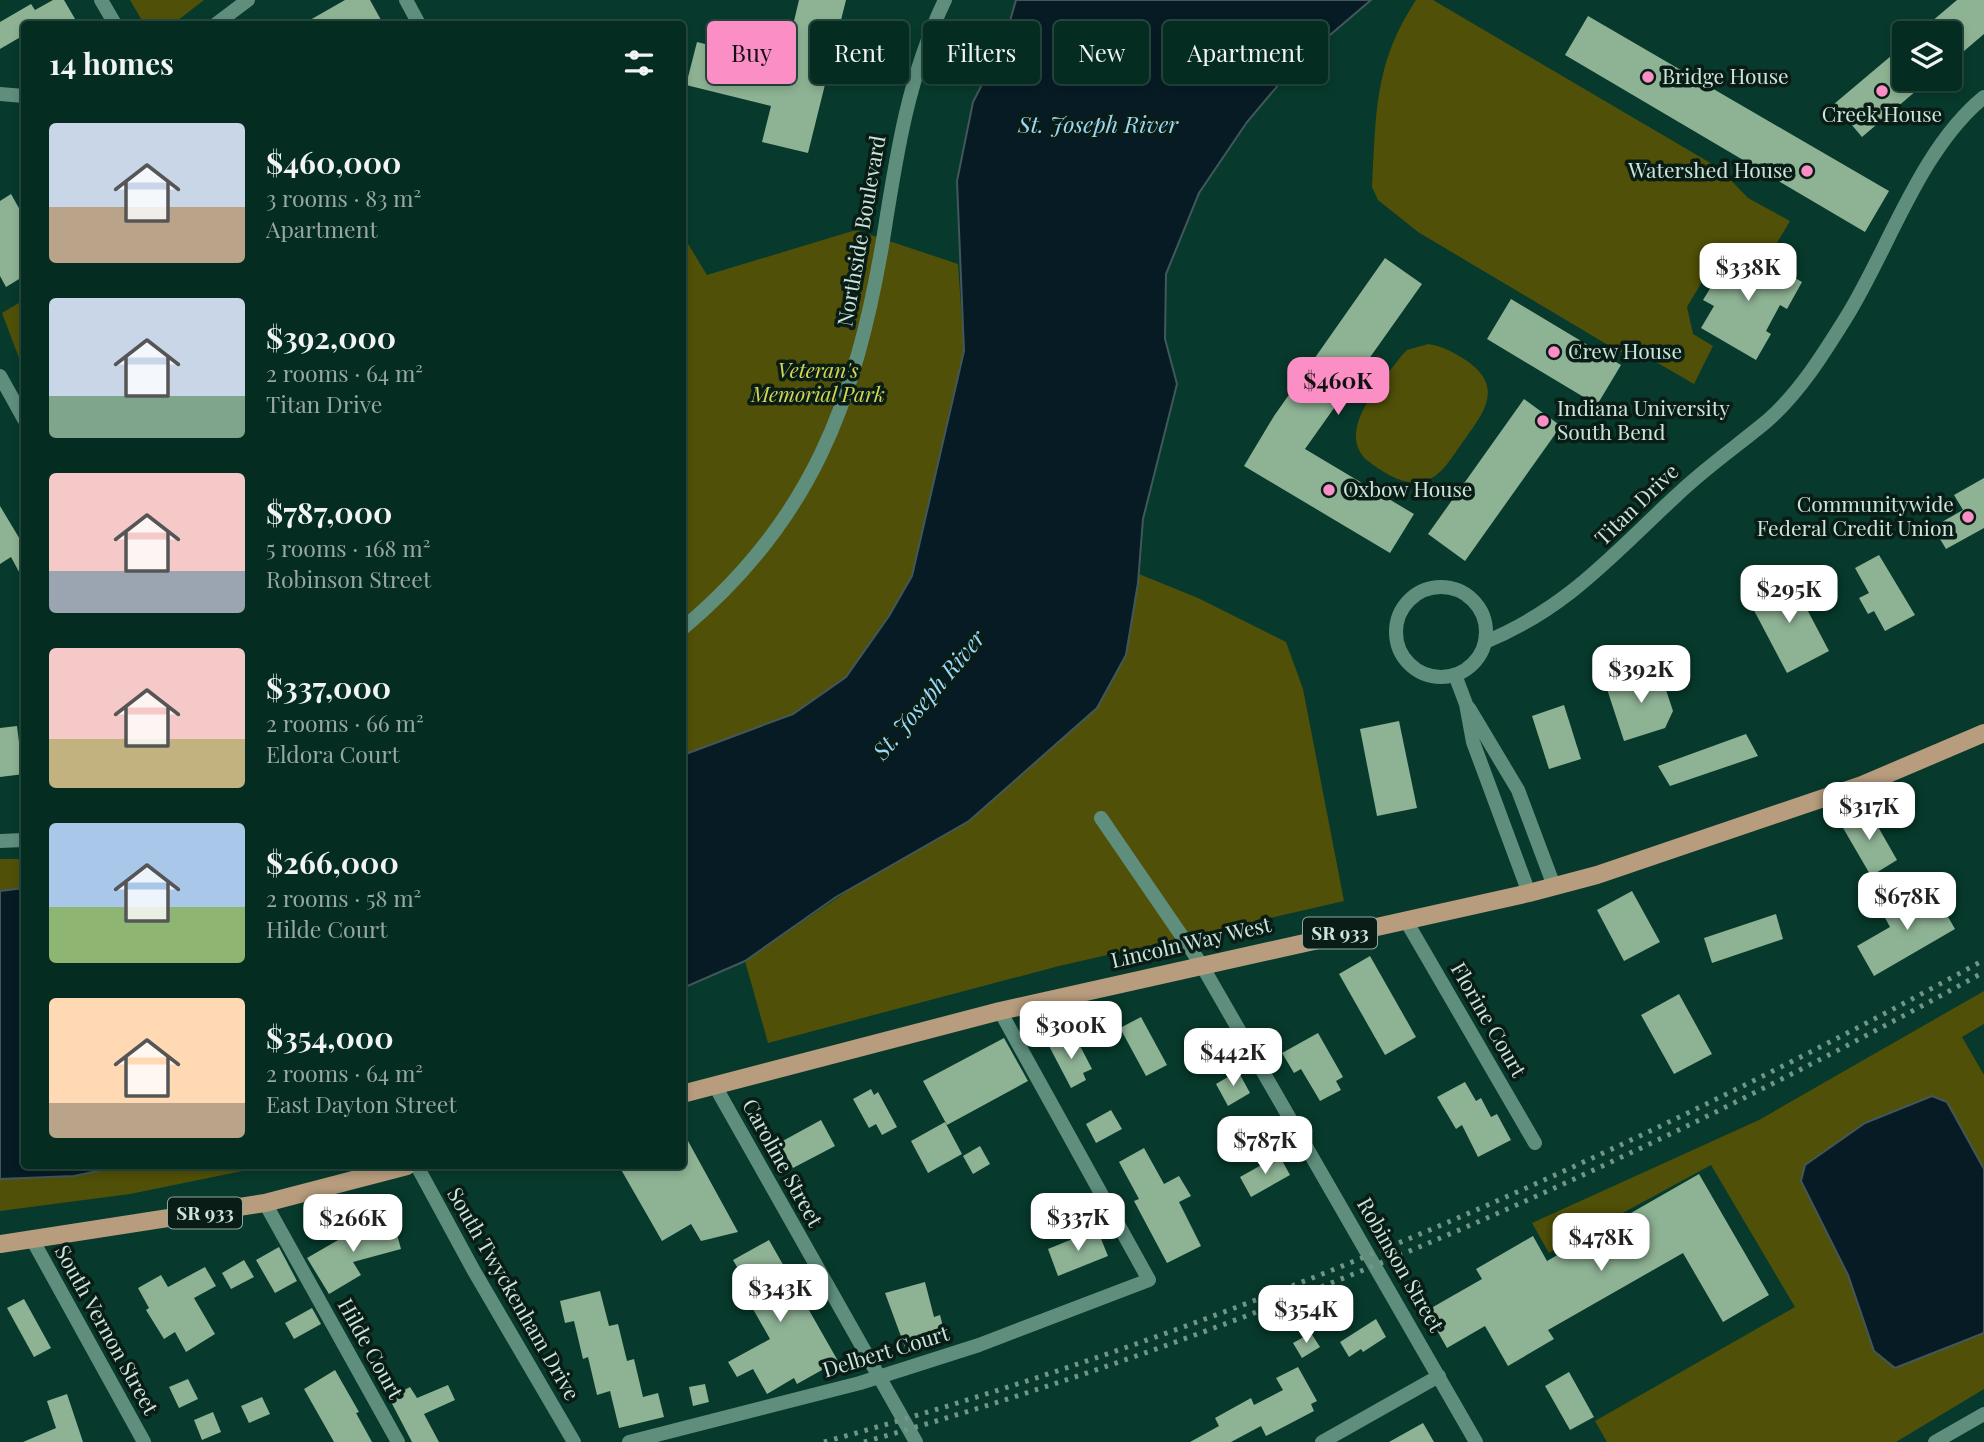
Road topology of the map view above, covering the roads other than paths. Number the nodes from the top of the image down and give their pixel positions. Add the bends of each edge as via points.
1 (101, 0) edge
2 (248, 0) edge
3 (406, 0) edge
4 (945, 0) edge
5 (113, 21) edge
6 (220, 21) edge
7 (417, 21) edge
8 (0, 94) edge
9 (21, 96) edge
10 (1984, 97) edge
11 (0, 376) edge
12 (21, 414) edge
13 (686, 625) edge
14 (1485, 642) junction
15 (1455, 675) junction
16 (1466, 704) junction
17 (1984, 733) edge
18 (1101, 818) dead end
19 (21, 840) edge
20 (0, 841) edge
21 (1554, 887) junction
22 (1529, 893) junction
23 (1405, 919) junction
24 (1201, 964) junction
25 (1000, 1010) junction
26 (715, 1086) junction
27 (686, 1093) edge
28 (1535, 1143) dead end
29 (395, 1169) edge
30 (418, 1169) edge
31 (265, 1203) junction
32 (32, 1239) junction
33 (0, 1244) edge
34 (1439, 1376) junction
35 (879, 1377) junction
36 (1984, 1414) edge
37 (144, 1442) edge
38 (398, 1442) edge
39 (574, 1442) edge
40 (629, 1442) edge
41 (916, 1442) edge
42 (1322, 1442) edge
43 (1476, 1442) edge
44 (1935, 1442) edge

1 - 5 street
2 - 6 street
3 - 7 street
4 - 13 street, Northside Boulevard via 914,78 862,348 834,430 813,473 767,544
8 - 9 street
10 - 14 street, Titan Drive via 1943,144 1889,233 1849,313 1800,387 1767,421 1678,494 1584,585 1524,626
11 - 12 street
14 - 15 street, Titan Drive via 1479,657
14 - 15 street via 1483,614 1460,590 1428,589 1402,609 1396,625 1401,652 1411,665 1426,674
15 - 16 street
16 - 21 street via 1518,790
16 - 22 street via 1473,742
17 - 21 main road, Lincoln Way West / SR 933 via 1862,785
18 - 24 street, Robinson Street
19 - 20 street
21 - 22 main road, Lincoln Way West / SR 933
22 - 23 main road, Lincoln Way West / SR 933
23 - 24 main road, Lincoln Way West / SR 933
23 - 28 street, Florine Court
24 - 25 main road, Lincoln Way West / SR 933
24 - 34 street, Robinson Street
25 - 26 main road, Lincoln Way West / SR 933
25 - 35 street, Delbert Court via 1149,1280
26 - 27 main road, Lincoln Way West / SR 933
26 - 35 street, Caroline Street
29 - 31 main road, SR 933
30 - 39 street, South Twyckenham Drive
31 - 32 main road, SR 933
31 - 38 street, Hilde Court
32 - 33 main road, SR 933
32 - 37 street, South Vernon Street
34 - 42 street
34 - 43 street, Robinson Street
35 - 40 street, Delbert Court
35 - 41 street, Caroline Street
36 - 44 street

